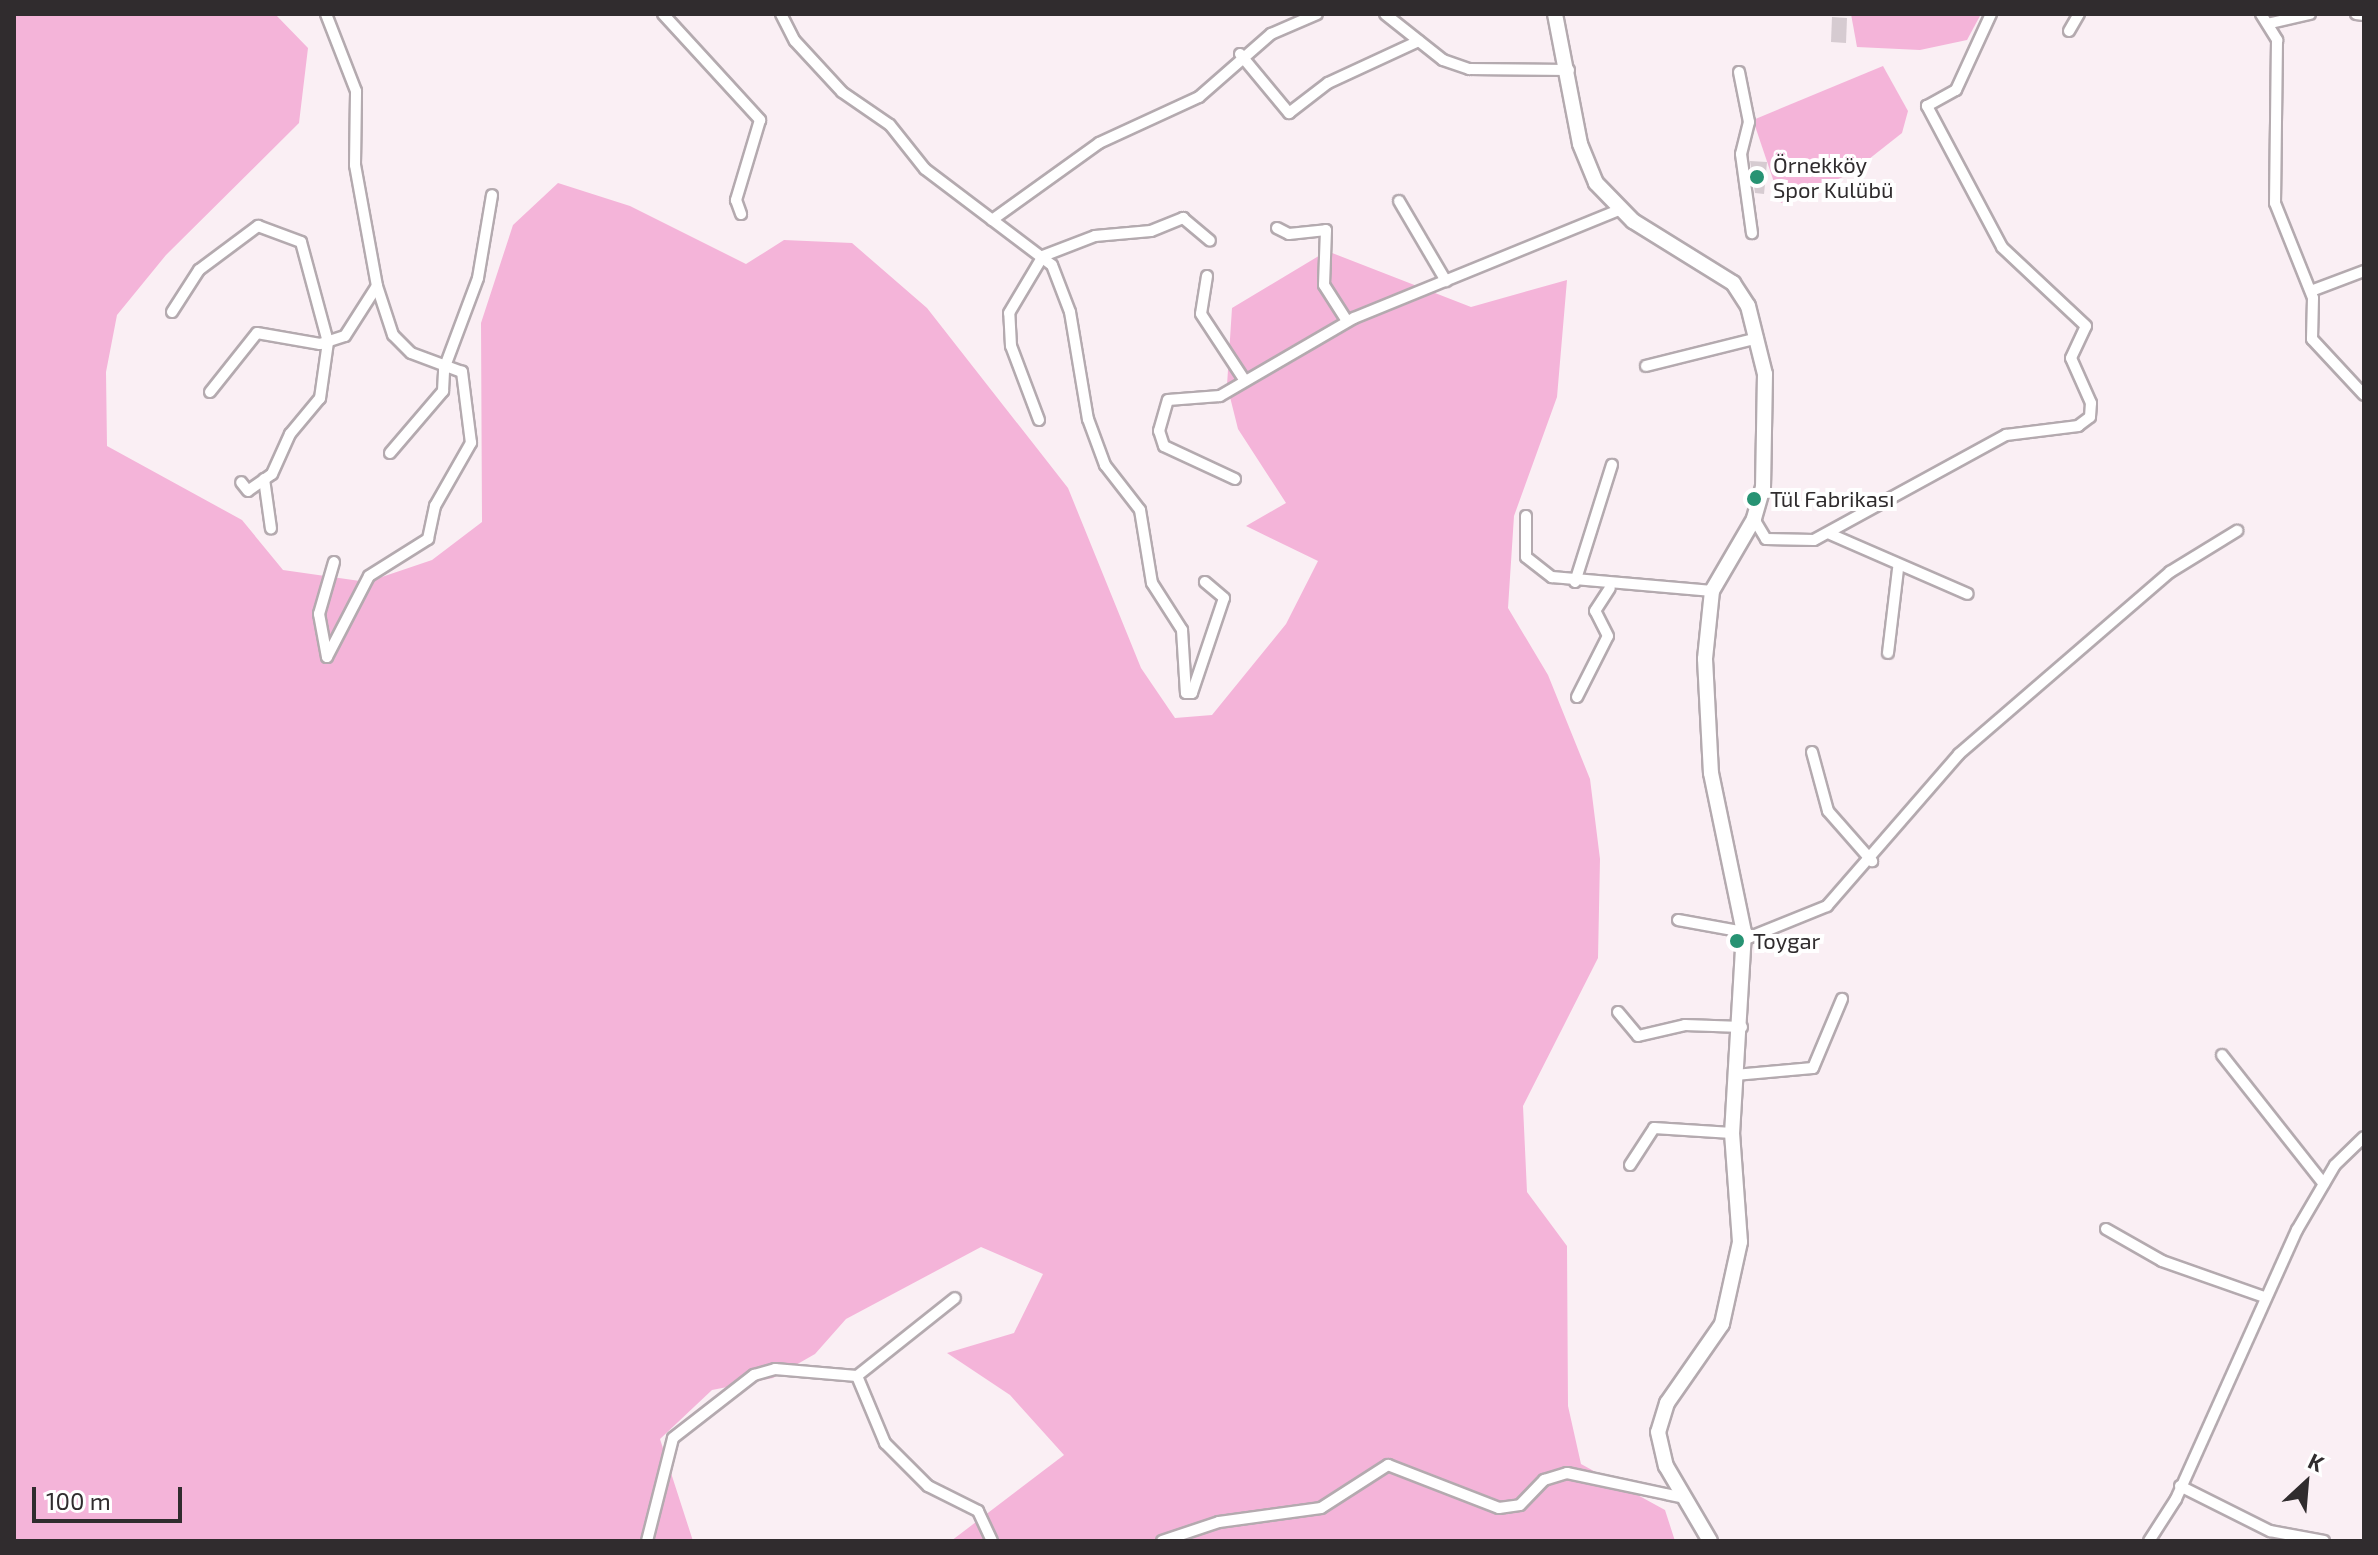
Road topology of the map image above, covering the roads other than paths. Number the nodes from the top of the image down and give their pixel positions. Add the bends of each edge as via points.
1 (326, 14) edge
2 (663, 14) edge
3 (781, 14) edge
4 (1317, 14) edge
5 (1385, 14) edge
6 (1555, 14) edge
7 (1991, 14) edge
8 (2079, 14) edge
9 (2261, 14) edge
10 (2310, 14) edge
11 (2356, 14) edge
12 (2364, 15) edge
13 (2271, 23) junction
14 (2069, 31) dead end
15 (1419, 41) junction
16 (1240, 54) junction
17 (1569, 70) junction
18 (1739, 72) dead end
19 (492, 195) dead end
20 (1399, 201) dead end
21 (1619, 210) junction
22 (741, 214) dead end
23 (992, 220) junction
24 (1277, 228) dead end
25 (1752, 233) dead end
26 (1210, 241) dead end
27 (1043, 256) junction
28 (2364, 271) edge
29 (1207, 276) dead end
30 (1446, 281) junction
31 (377, 286) junction
32 (2311, 291) junction
33 (172, 312) dead end
34 (1347, 321) junction
35 (1758, 338) junction
36 (328, 342) junction
37 (446, 363) junction
38 (1646, 366) dead end
39 (1245, 381) junction
40 (210, 392) dead end
41 (2364, 395) edge
42 (1039, 420) dead end
43 (390, 453) dead end
44 (1612, 465) dead end
45 (264, 479) junction
46 (1235, 479) dead end
47 (241, 482) dead end
48 (1526, 516) dead end
49 (1754, 519) junction
50 (271, 529) dead end
51 (2237, 531) dead end
52 (1830, 534) junction
53 (334, 562) dead end
54 (1898, 569) junction
55 (1205, 582) dead end
56 (1575, 582) junction
57 (1610, 588) junction
58 (1712, 591) junction
59 (1968, 594) dead end
60 (1888, 653) dead end
61 (1577, 697) dead end
62 (1812, 752) dead end
63 (1872, 861) junction
64 (1678, 920) dead end
65 (1744, 936) junction
66 (1842, 999) dead end
67 (1618, 1012) dead end
68 (1742, 1027) junction
69 (2222, 1055) dead end
70 (1735, 1075) junction
71 (1732, 1133) junction
72 (2364, 1137) edge
73 (1630, 1165) dead end
74 (2324, 1184) junction
75 (2106, 1229) dead end
76 (2264, 1297) junction
77 (955, 1298) dead end
78 (857, 1376) junction
79 (2180, 1486) junction
80 (1685, 1498) junction
81 (647, 1541) edge
82 (992, 1541) edge
83 (1162, 1541) edge
84 (1710, 1541) edge
85 (2149, 1541) edge
86 (2324, 1541) edge

1 - 31 street via 356,91 355,165
2 - 22 street via 760,120 736,200
3 - 23 street via 795,41 842,92 890,125 963,204
4 - 16 street
5 - 15 street
6 - 17 main road
7 - 52 street via 1956,90 1927,106 2002,247 2086,326 2071,358 2091,403 2090,417 2078,426 2006,435
8 - 14 street
9 - 13 street
10 - 13 street
11 - 12 street
13 - 32 street via 2275,203
15 - 16 street via 1328,83 1289,113
15 - 17 street via 1469,69
16 - 23 street via 1199,97 1099,143
17 - 21 main road via 1584,156
18 - 25 street via 1749,122 1741,154
19 - 37 street via 478,278
20 - 30 street
21 - 30 street
21 - 35 main road via 1724,274 1744,298
23 - 27 street
24 - 34 street via 1289,234 1326,230 1324,285
26 - 27 street via 1183,218 1151,231 1095,236
27 - 42 street via 1009,313 1011,346
27 - 55 street via 1062,284 1088,419 1105,465 1140,510 1152,583 1182,630 1186,693 1192,693 1224,598
28 - 32 street
29 - 39 street via 1201,314
30 - 34 street
31 - 36 street via 356,324
31 - 37 street via 393,335 411,353
32 - 41 street via 2312,339
33 - 36 street via 199,270 258,226 276,229 301,242
34 - 39 street
35 - 38 street
35 - 49 main road via 1766,421
36 - 40 street via 257,333
36 - 45 street via 320,398
37 - 43 street via 437,407
37 - 53 street via 458,366 469,391 467,454 435,506 428,539 369,576 327,657 319,614
39 - 46 street via 1210,400 1168,400 1159,431 1174,453
44 - 56 street
45 - 47 street via 248,491
45 - 50 street
48 - 56 street via 1526,557 1552,577
49 - 52 street via 1777,543
49 - 58 main road
51 - 63 street via 2170,572 1959,754
52 - 54 street
54 - 59 street
54 - 60 street
56 - 57 street
57 - 58 street
57 - 61 street via 1596,606 1608,636
58 - 65 main road via 1705,659 1711,773
62 - 63 street via 1828,811
63 - 65 street via 1827,906
64 - 65 street
65 - 68 main road
66 - 70 street via 1813,1068
67 - 68 street via 1638,1036 1685,1025
68 - 70 main road
69 - 74 street
70 - 71 main road
71 - 73 street via 1654,1128
71 - 80 main road via 1740,1242 1733,1292 1714,1340 1659,1423 1661,1455
72 - 74 street
74 - 76 street
75 - 76 street via 2162,1261
76 - 79 street
77 - 78 street via 917,1321 883,1361
78 - 81 street via 765,1371 678,1433 665,1453 663,1499
78 - 82 street via 885,1443 928,1486 978,1511
79 - 85 street
79 - 86 street via 2270,1531
80 - 83 street via 1567,1473 1544,1480 1520,1505 1499,1508 1388,1465 1321,1508 1219,1522
80 - 84 main road

